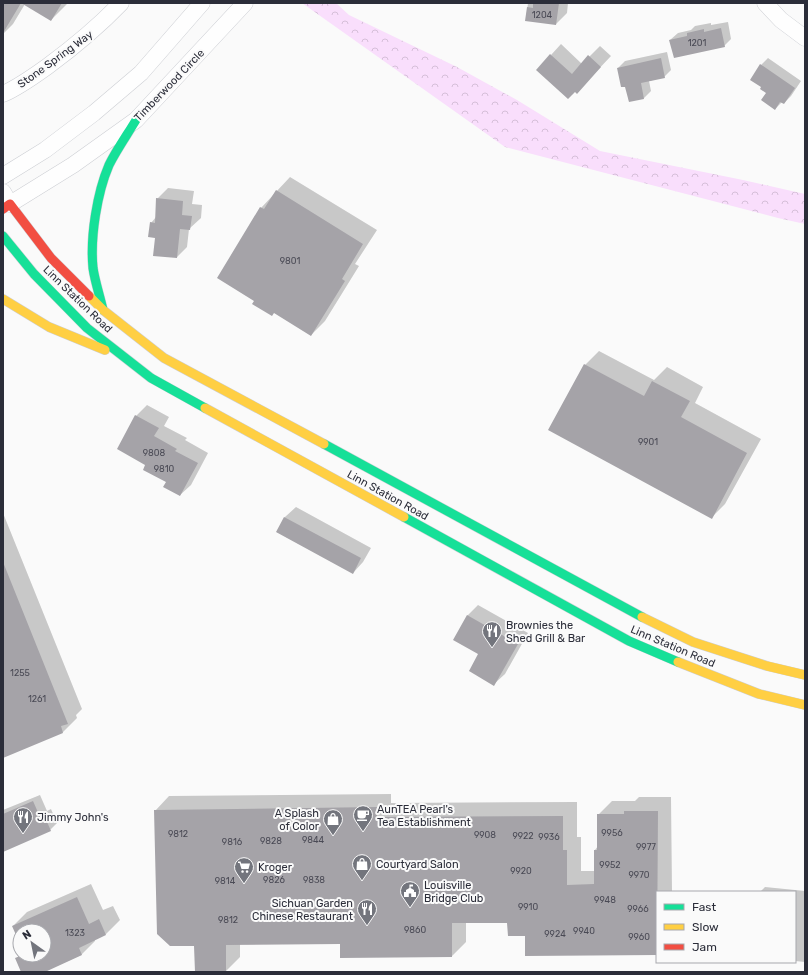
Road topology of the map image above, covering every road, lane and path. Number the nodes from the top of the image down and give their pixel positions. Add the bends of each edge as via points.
1 (121, 3) edge
2 (202, 3) edge
3 (245, 3) edge
4 (765, 3) edge
5 (805, 38) edge
6 (3, 94) edge
7 (136, 120) junction
8 (3, 176) edge
9 (5, 202) edge
10 (3, 236) edge
11 (3, 299) edge
12 (103, 310) junction
13 (121, 356) junction
14 (805, 675) edge
15 (805, 705) edge

1 - 6 street, Stone Spring Way via 80,42 37,74
2 - 8 street via 141,73 46,150
3 - 7 street, Timberwood Circle
4 - 5 street via 781,20
7 - 9 street, Timberwood Circle via 73,164
7 - 12 street via 107,171 99,202 93,266
9 - 12 street, Linn Station Road via 51,258
10 - 13 street, Linn Station Road via 34,274 87,328
11 - 13 street via 49,326
12 - 14 street, Linn Station Road via 164,358 643,617 693,642 767,666
13 - 15 street, Linn Station Road via 151,378 629,641 759,694

